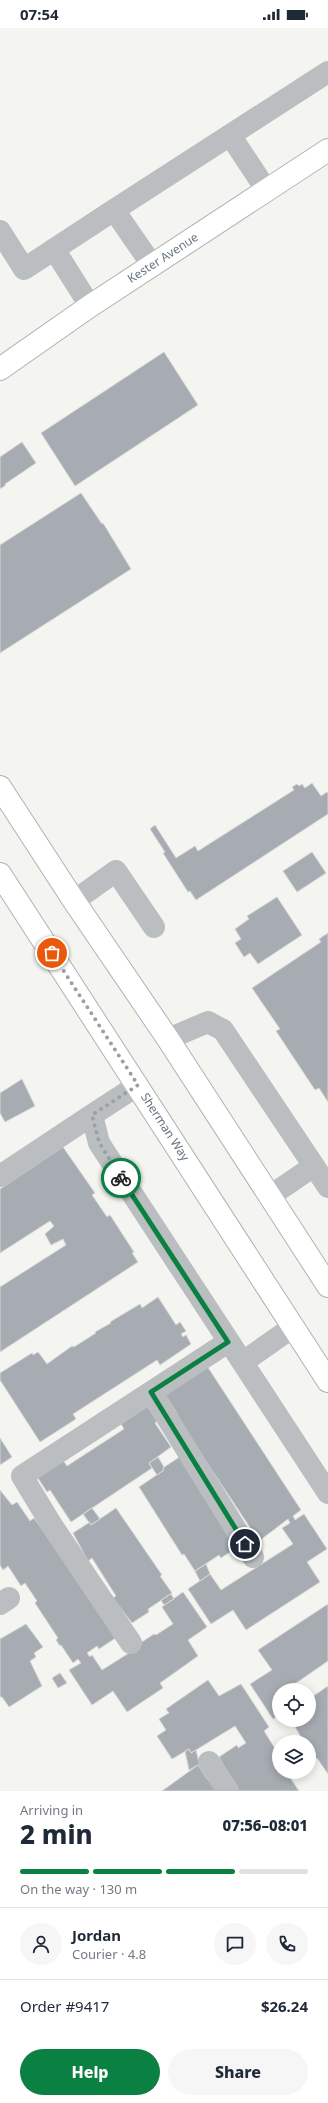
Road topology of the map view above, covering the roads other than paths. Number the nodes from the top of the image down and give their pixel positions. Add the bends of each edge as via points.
1 (328, 72) edge
2 (230, 135) junction
3 (326, 156) edge
4 (267, 191) junction
5 (114, 210) junction
6 (0, 231) edge
7 (54, 249) junction
8 (152, 265) junction
9 (90, 306) junction
10 (0, 369) edge
11 (0, 787) edge
12 (0, 874) edge
13 (74, 901) junction
14 (154, 927) dead end
15 (168, 1039) junction
16 (138, 1085) junction
17 (92, 1115) junction
18 (314, 1166) junction
19 (0, 1176) edge
20 (328, 1187) edge
21 (270, 1196) junction
22 (328, 1286) edge
23 (293, 1327) junction
24 (228, 1342) junction
25 (242, 1362) junction
26 (328, 1381) edge
27 (151, 1392) junction
28 (328, 1493) edge
29 (253, 1556) dead end
30 (130, 1643) dead end
31 (209, 1762) dead end
32 (228, 1791) edge

1 - 2 lane
2 - 4 lane
2 - 5 lane
3 - 4 main road, Kester Avenue
4 - 8 main road, Kester Avenue
5 - 7 lane
5 - 8 lane
6 - 7 lane via 24,269
7 - 9 lane
8 - 9 main road, Kester Avenue
9 - 10 main road, Kester Avenue
11 - 13 main road
12 - 16 main road, Sherman Way
13 - 14 lane via 116,871
13 - 15 main road
15 - 18 lane via 208,1022 223,1030
15 - 21 main road
16 - 17 lane
16 - 23 main road, Sherman Way
17 - 19 lane
17 - 24 lane via 99,1142
18 - 20 lane
18 - 21 lane
21 - 22 main road
23 - 25 lane
23 - 26 main road, Sherman Way
24 - 25 lane
24 - 27 lane
25 - 28 lane
27 - 29 lane
27 - 30 lane via 22,1476
31 - 32 lane

